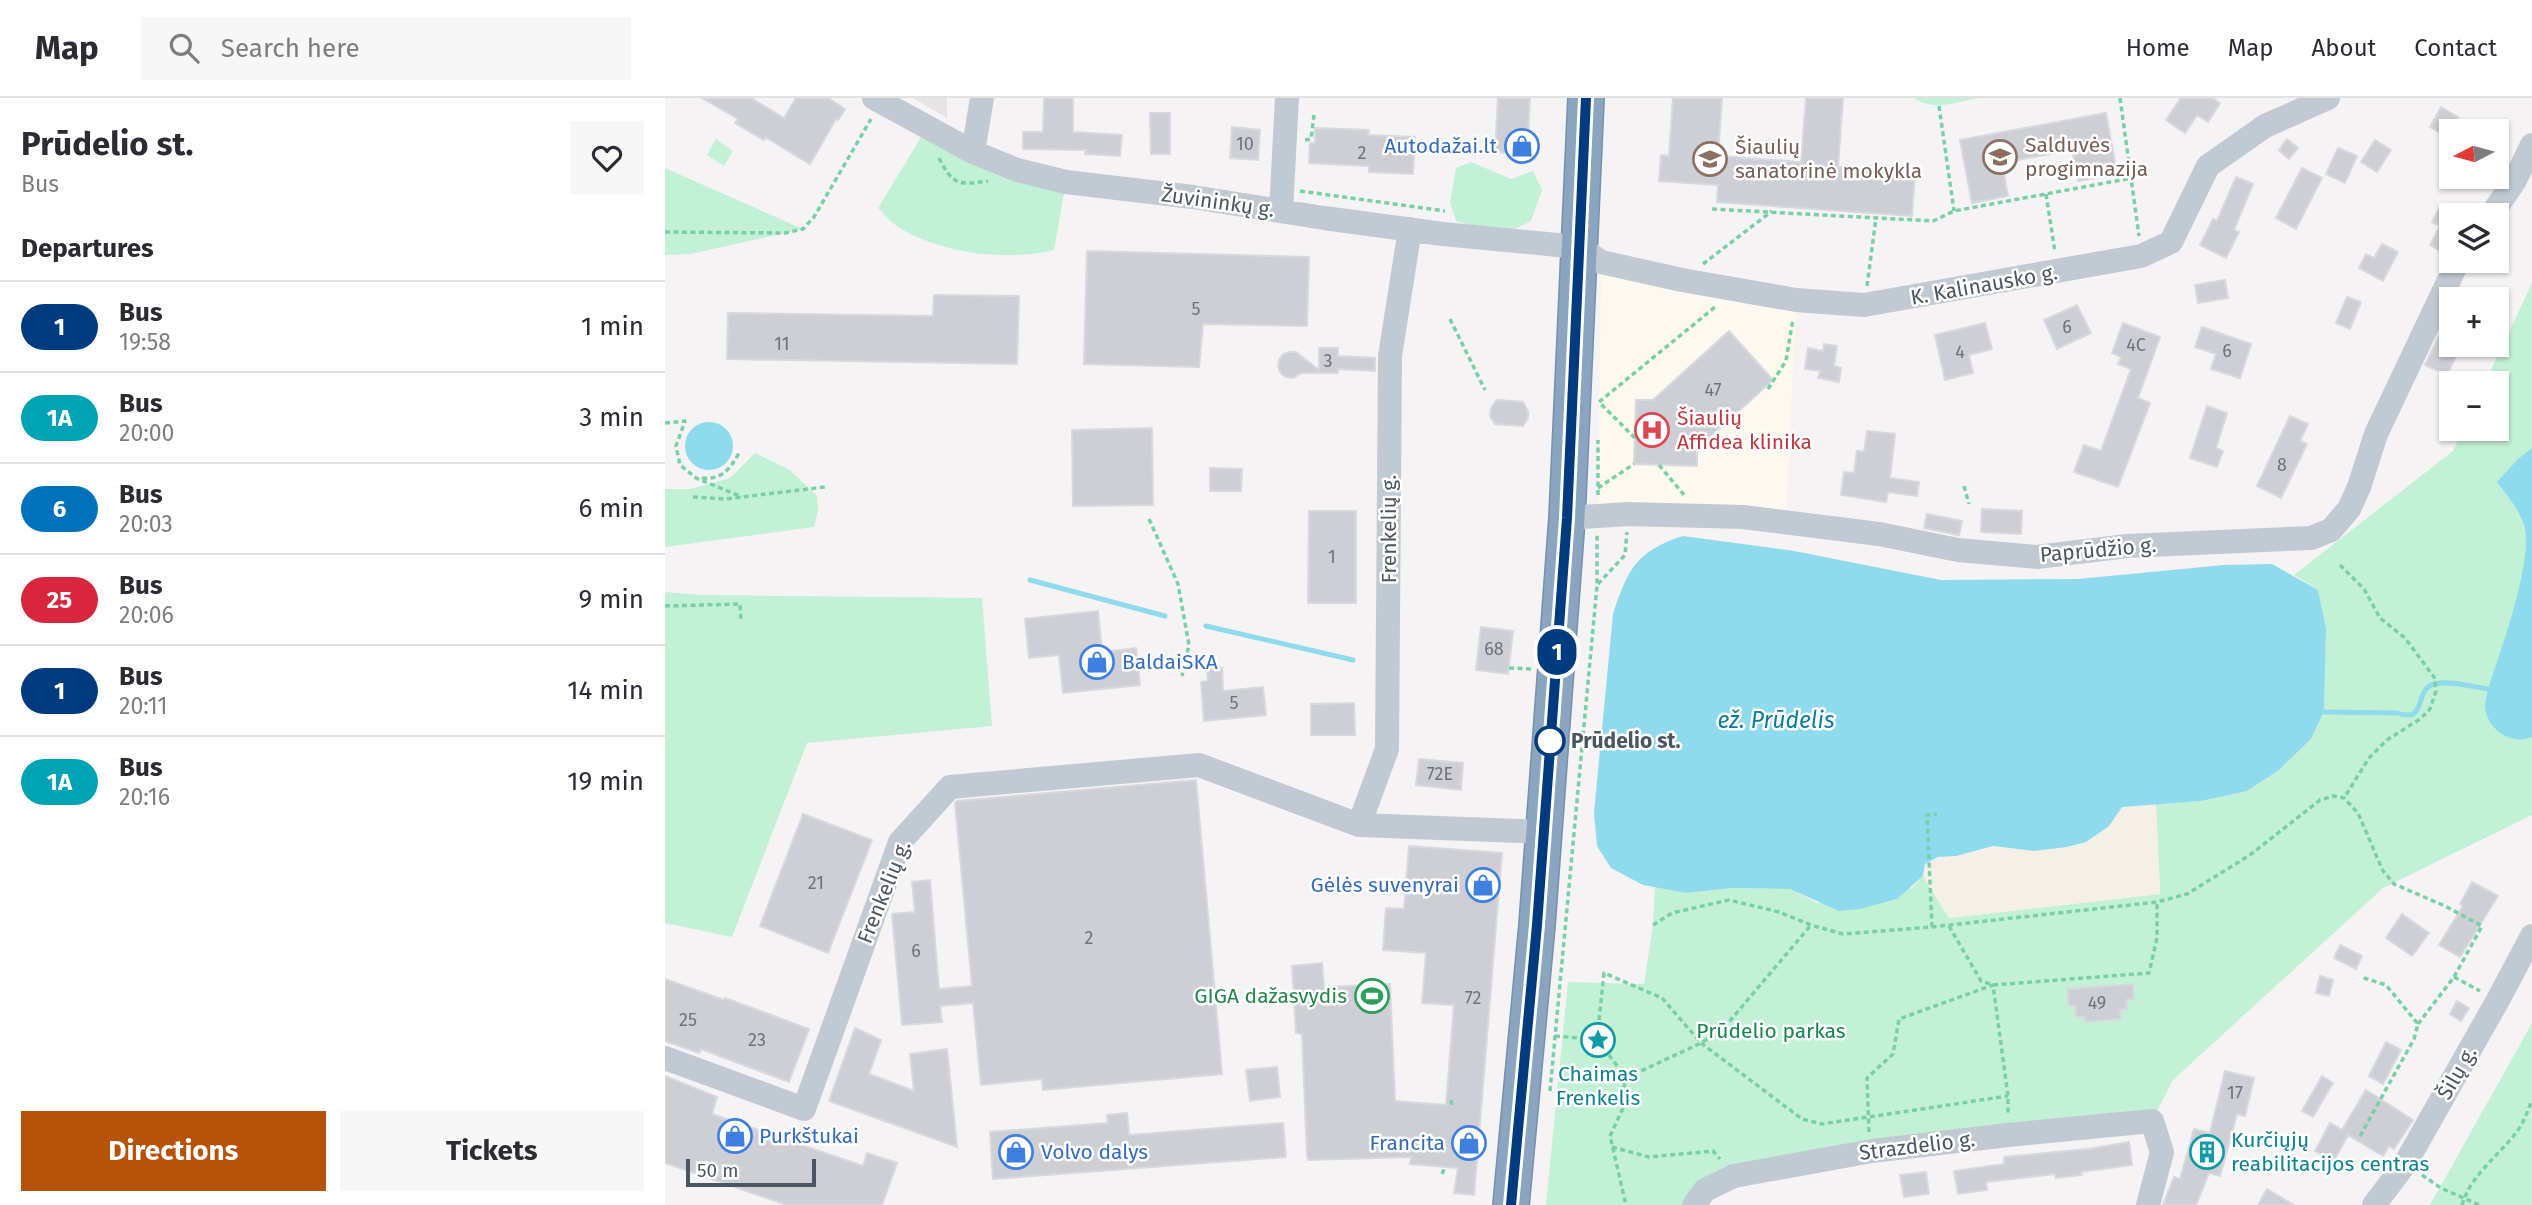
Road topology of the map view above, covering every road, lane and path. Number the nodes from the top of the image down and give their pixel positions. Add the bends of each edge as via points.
1 (982, 98) edge
2 (1287, 98) edge
3 (1586, 98) edge
4 (2120, 98) edge
5 (2327, 98) edge
6 (878, 100) edge
7 (1939, 106) dead end
8 (2532, 145) edge
9 (973, 152) junction
10 (2131, 178) junction
11 (2046, 194) junction
12 (2499, 203) edge
13 (1713, 209) dead end
14 (1281, 211) junction
15 (1772, 211) junction
16 (1954, 211) junction
17 (1876, 218) junction
18 (1410, 229) junction
19 (665, 232) edge
20 (2055, 246) dead end
21 (1579, 247) junction
22 (2141, 256) junction
23 (2452, 273) edge
24 (1682, 280) junction
25 (1736, 290) junction
26 (1797, 300) junction
27 (1864, 305) junction
28 (1450, 319) dead end
29 (1768, 389) dead end
30 (1485, 390) dead end
31 (665, 423) edge
32 (1635, 438) dead end
33 (739, 453) dead end
34 (1634, 464) dead end
35 (1659, 465) dead end
36 (697, 478) junction
37 (1964, 486) dead end
38 (825, 487) dead end
39 (1598, 488) dead end
40 (693, 497) dead end
41 (742, 497) junction
42 (1969, 505) dead end
43 (1628, 514) junction
44 (1699, 514) junction
45 (1567, 518) junction
46 (1149, 519) dead end
47 (2340, 565) dead end
48 (1597, 586) dead end
49 (665, 606) edge
50 (741, 621) dead end
51 (1509, 668) dead end
52 (1535, 669) dead end
53 (1182, 676) dead end
54 (2344, 798) junction
55 (1937, 814) dead end
56 (1359, 825) junction
57 (1543, 832) junction
58 (2157, 902) junction
59 (1653, 925) dead end
60 (1811, 925) junction
61 (1949, 925) junction
62 (1932, 927) junction
63 (2532, 936) edge
64 (2361, 977) dead end
65 (2454, 977) junction
66 (1993, 985) junction
67 (2498, 1000) junction
68 (1599, 1020) dead end
69 (2418, 1024) junction
70 (1555, 1036) dead end
71 (1579, 1038) dead end
72 (1701, 1043) junction
73 (1609, 1055) dead end
74 (665, 1059) edge
75 (1626, 1078) junction
76 (2008, 1096) junction
77 (2532, 1100) edge
78 (1868, 1117) junction
79 (1869, 1132) dead end
80 (2008, 1135) junction
81 (2360, 1136) dead end
82 (1612, 1147) junction
83 (2405, 1164) junction
84 (1445, 1167) dead end
85 (1442, 1174) dead end
86 (1734, 1176) junction
87 (2464, 1198) junction
88 (1511, 1205) edge
89 (1626, 1205) edge
90 (1694, 1205) edge
91 (2148, 1205) edge
92 (2375, 1205) edge
93 (2462, 1205) edge
94 (2479, 1205) edge

1 - 9 street
2 - 14 street
3 - 21 highway
4 - 10 path
5 - 22 street, K. Kalinausko g. via 2265,127 2209,166 2171,242
6 - 9 street, Žuvininkų g.
6 - 19 path via 803,229 785,233
7 - 16 path
8 - 12 street
9 - 14 street, Žuvininkų g. via 1017,170 1066,182
10 - 11 path
10 - 22 path
11 - 16 path
11 - 20 path
13 - 15 path
14 - 18 street, Žuvininkų g.
15 - 17 path
15 - 24 path
16 - 17 path via 1933,221
17 - 27 path
18 - 21 street, Žuvininkų g.
18 - 56 street, Frenkelių g. via 1390,356 1387,749
21 - 24 street, K. Kalinausko g. via 1601,262
21 - 45 highway
22 - 27 street, K. Kalinausko g.
23 - 44 street, Paprūdžio g. via 2376,434 2349,509 2331,530 2311,538 2127,546 2037,557 1958,550 1786,521
24 - 25 street, K. Kalinausko g.
25 - 26 street, K. Kalinausko g.
25 - 32 path via 1599,402
26 - 27 street, K. Kalinausko g.
26 - 29 path via 1786,361
28 - 30 path
31 - 36 path via 685,421 676,446 678,456 680,465
33 - 36 path via 729,471 711,479
34 - 39 path
35 - 44 path
36 - 41 path
37 - 42 path
38 - 41 path
40 - 41 path
43 - 44 street, Paprūdžio g.
43 - 45 street, Paprūdžio g.
43 - 48 path via 1625,555
45 - 57 highway
46 - 53 path via 1178,584 1189,645
47 - 54 path via 2364,589 2380,618 2405,638 2434,677 2437,691 2431,709 2369,758
49 - 50 path via 740,604
51 - 52 path
54 - 58 path via 2320,800 2250,855 2187,894
54 - 65 path via 2358,813 2383,871 2394,884 2482,926
55 - 62 path via 1927,815
56 - 57 street, Frenkelių g.
56 - 74 street, Frenkelių g. via 1199,765 950,787 900,842 804,1109
57 - 88 highway
58 - 61 path
58 - 66 path via 2157,938 2149,973
59 - 60 path via 1672,913 1729,900
60 - 62 path via 1843,934
60 - 72 path via 1723,1029
61 - 62 path
61 - 66 path via 1981,981
63 - 67 street, Šilų g.
64 - 69 path via 2386,985
65 - 67 path
65 - 69 path
66 - 76 path
66 - 78 path via 1899,1019 1893,1054 1867,1077
67 - 83 street, Šilų g.
68 - 72 path via 1604,973 1662,998
69 - 81 path
70 - 71 path
72 - 75 path
72 - 78 path via 1802,1119 1822,1124
73 - 75 path
75 - 82 path via 1624,1106 1611,1136
76 - 78 path
76 - 80 path
77 - 87 path via 2519,1129
78 - 79 path
80 - 86 street, Strazdelio g. via 1872,1151
80 - 91 street, Strazdelio g. via 2152,1121 2162,1152
82 - 86 path via 1649,1157 1713,1151
82 - 89 path
83 - 87 path
83 - 92 street, Šilų g.
84 - 85 path
86 - 90 street, Strazdelio g. via 1705,1189
87 - 93 path
87 - 94 path

